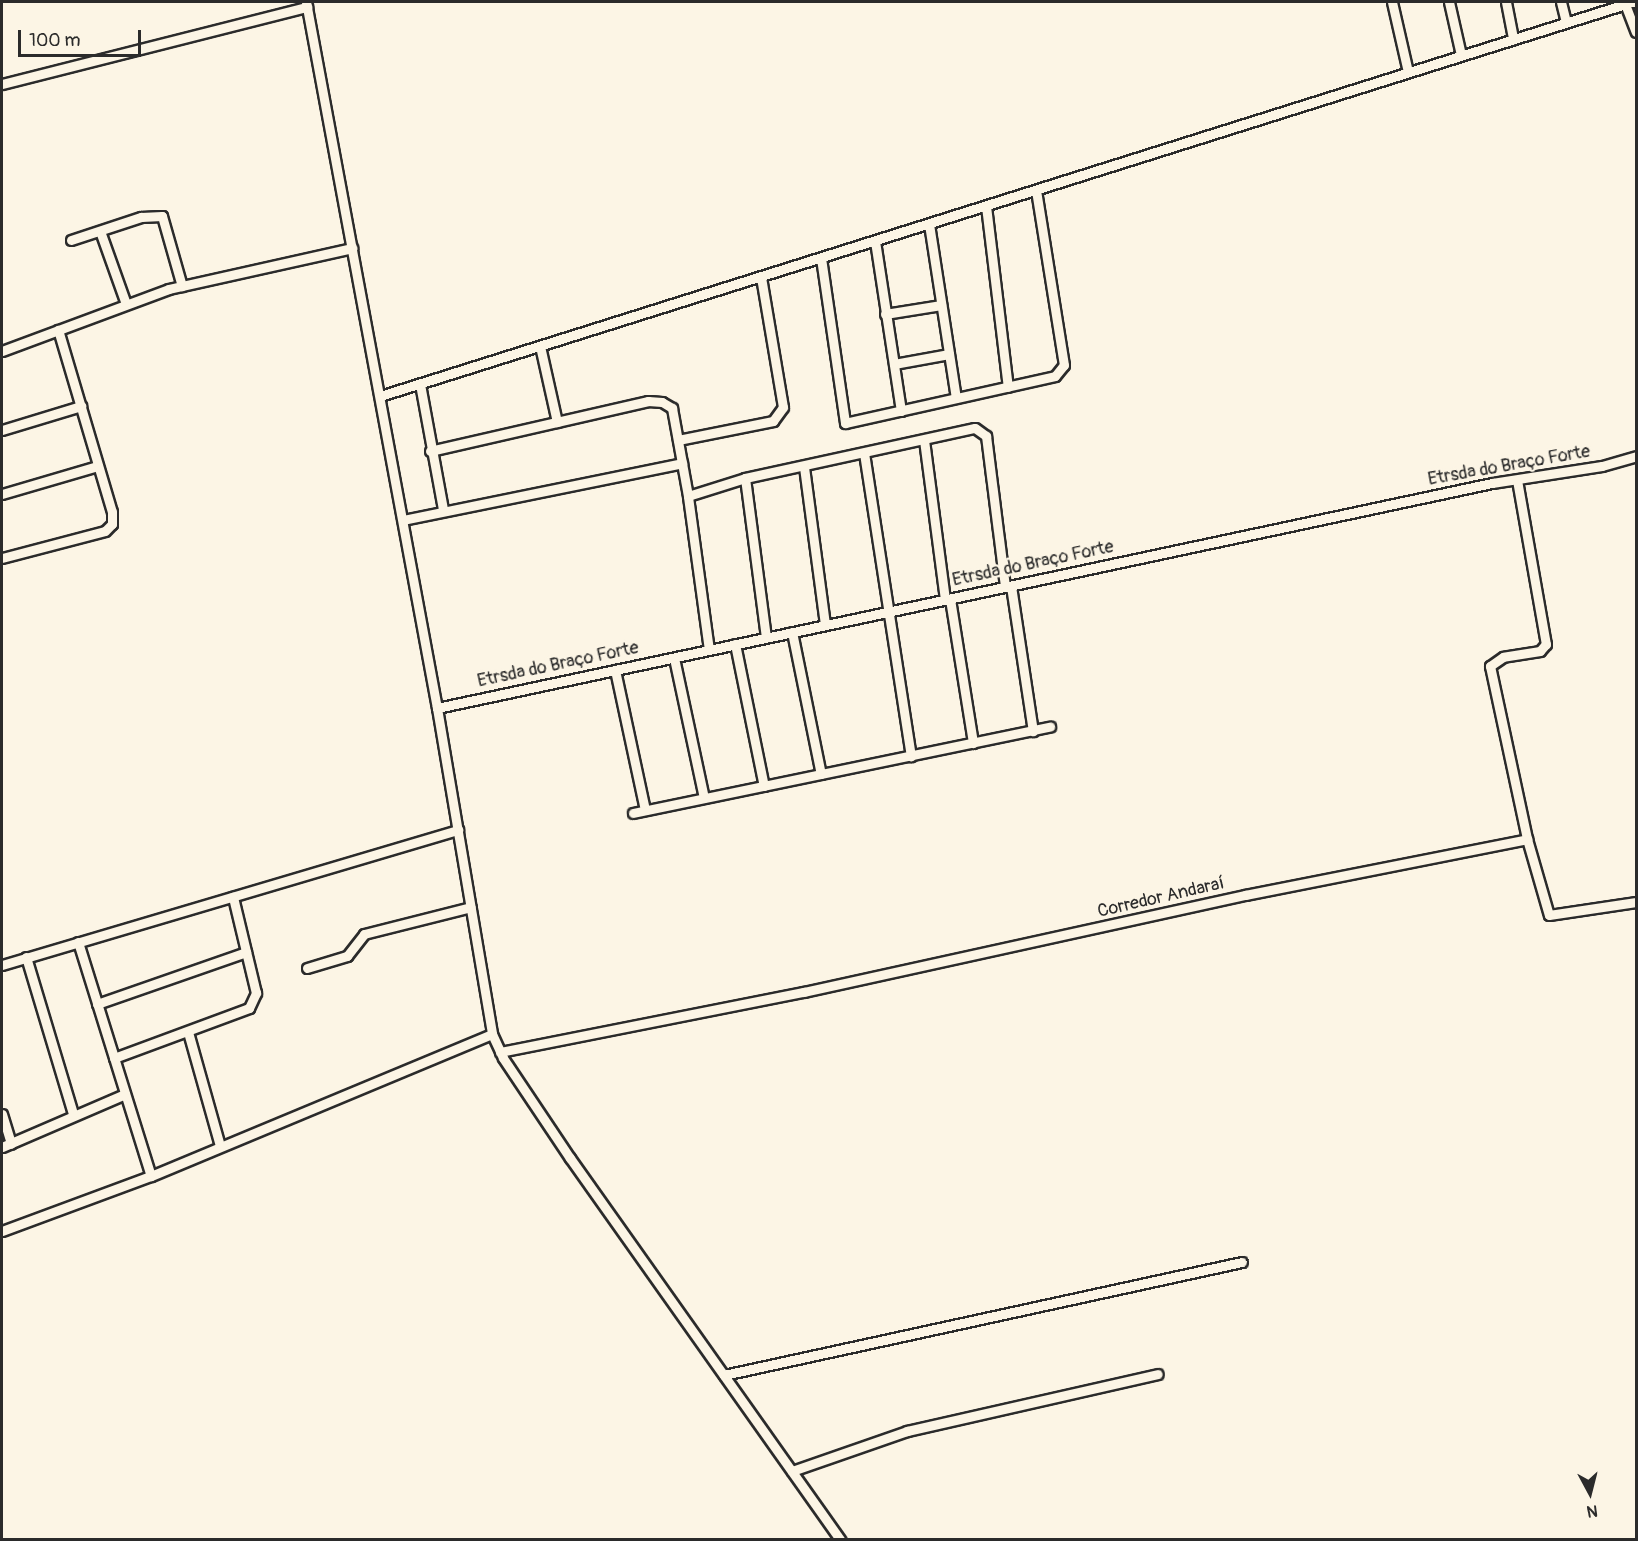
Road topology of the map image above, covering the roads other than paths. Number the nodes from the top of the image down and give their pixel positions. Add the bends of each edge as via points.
1 (1392, 2) edge
2 (1449, 2) edge
3 (1506, 2) edge
4 (1561, 2) edge
5 (1628, 3) edge
6 (307, 4) edge
7 (1566, 22) junction
8 (1636, 32) edge
9 (1514, 39) junction
10 (1461, 55) junction
11 (1408, 72) junction
12 (2, 84) edge
13 (1036, 190) junction
14 (986, 206) junction
15 (929, 224) junction
16 (100, 231) junction
17 (71, 240) dead end
18 (875, 241) junction
19 (352, 248) junction
20 (821, 258) junction
21 (760, 277) junction
22 (182, 286) junction
23 (126, 304) junction
24 (941, 305) junction
25 (885, 314) junction
26 (58, 330) junction
27 (540, 346) junction
28 (2, 351) edge
29 (949, 354) junction
30 (894, 364) junction
31 (420, 384) junction
32 (1008, 387) junction
33 (380, 396) junction
34 (956, 399) junction
35 (81, 406) junction
36 (901, 411) junction
37 (557, 422) junction
38 (2, 430) edge
39 (678, 440) junction
40 (924, 440) junction
41 (430, 451) junction
42 (864, 453) junction
43 (1636, 456) edge
44 (682, 463) junction
45 (98, 466) junction
46 (804, 467) junction
47 (745, 478) junction
48 (1517, 480) junction
49 (2, 494) edge
50 (688, 496) junction
51 (443, 509) junction
52 (403, 520) junction
53 (2, 558) edge
54 (1008, 586) junction
55 (947, 599) junction
56 (888, 612) junction
57 (825, 625) junction
58 (792, 632) junction
59 (766, 638) junction
60 (735, 644) junction
61 (709, 650) junction
62 (674, 658) junction
63 (615, 670) junction
64 (437, 708) junction
65 (1050, 727) dead end
66 (1033, 730) junction
67 (973, 743) junction
68 (911, 756) junction
69 (821, 774) junction
70 (764, 786) junction
71 (704, 798) junction
72 (645, 810) junction
73 (633, 813) dead end
74 (458, 830) junction
75 (1527, 839) junction
76 (233, 897) junction
77 (1636, 902) edge
78 (471, 907) junction
79 (78, 942) junction
80 (246, 952) junction
81 (26, 957) junction
82 (2, 965) edge
83 (307, 968) dead end
84 (97, 1004) junction
85 (188, 1032) junction
86 (492, 1034) junction
87 (500, 1052) junction
88 (114, 1058) junction
89 (125, 1094) junction
90 (2, 1114) edge
91 (73, 1114) junction
92 (6, 1145) edge
93 (220, 1146) junction
94 (151, 1176) junction
95 (2, 1231) edge
96 (1242, 1262) dead end
97 (1158, 1374) dead end
98 (724, 1375) junction
99 (792, 1471) junction
100 (840, 1539) edge

1 - 11 street
2 - 10 street
3 - 9 street
4 - 7 street
5 - 7 street
5 - 8 street
6 - 12 street
6 - 19 street
7 - 9 street
9 - 10 street
10 - 11 street
11 - 13 street
13 - 14 street
13 - 32 street via 1064,365 1055,376
14 - 15 street
14 - 32 street
15 - 18 street
15 - 24 street
16 - 17 street
16 - 22 street via 162,216
16 - 23 street
18 - 20 street
18 - 25 street
19 - 22 street
19 - 33 street
20 - 21 street
20 - 36 street via 845,423
21 - 27 street
21 - 39 street via 783,407 773,421
22 - 23 street
23 - 26 street
24 - 25 street
24 - 29 street
25 - 30 street
26 - 28 street
26 - 35 street
27 - 31 street
27 - 37 street
29 - 30 street
29 - 34 street
30 - 36 street
31 - 33 street
31 - 41 street
32 - 34 street
33 - 52 street
34 - 36 street
35 - 38 street
35 - 45 street
37 - 39 street via 648,401 662,402 672,408
37 - 41 street
39 - 44 street
40 - 42 street
40 - 54 street via 975,428 986,436
40 - 55 street
41 - 51 street
42 - 46 street
42 - 56 street
43 - 48 street, Etrsda do Braço Forte
44 - 50 street
44 - 51 street
45 - 49 street
45 - 53 street via 112,512 112,524 105,531
46 - 47 street
46 - 57 street
47 - 50 street
47 - 59 street
48 - 54 street, Etrsda do Braço Forte
48 - 75 street via 1546,644 1540,651 1503,657 1490,666
50 - 61 street
51 - 52 street
52 - 64 street
54 - 55 street, Etrsda do Braço Forte
54 - 66 street
55 - 56 street, Etrsda do Braço Forte
55 - 67 street
56 - 57 street, Etrsda do Braço Forte
56 - 68 street
57 - 58 street, Etrsda do Braço Forte
58 - 59 street, Etrsda do Braço Forte
58 - 69 street
59 - 60 street, Etrsda do Braço Forte
60 - 61 street, Etrsda do Braço Forte
60 - 70 street
61 - 62 street, Etrsda do Braço Forte
62 - 63 street, Etrsda do Braço Forte
62 - 71 street
63 - 64 street, Etrsda do Braço Forte
63 - 72 street
64 - 74 street
65 - 66 street
66 - 67 street
67 - 68 street
68 - 69 street
69 - 70 street
70 - 71 street
71 - 72 street
72 - 73 street
74 - 76 street
74 - 78 street
75 - 77 street via 1543,906 1549,915
75 - 87 street, Corredor Andaraí
76 - 79 street
76 - 80 street
78 - 83 street via 364,934 347,956
78 - 86 street
79 - 81 street
79 - 84 street
80 - 84 street
80 - 85 street via 256,993 249,1008
81 - 82 street
81 - 91 street
84 - 88 street
85 - 88 street
85 - 93 street
86 - 87 street
86 - 93 street
87 - 98 street
88 - 89 street
89 - 91 street
89 - 94 street
90 - 92 street
91 - 92 street
93 - 94 street
94 - 95 street
96 - 98 street
97 - 99 street via 907,1431
98 - 99 street
99 - 100 street

